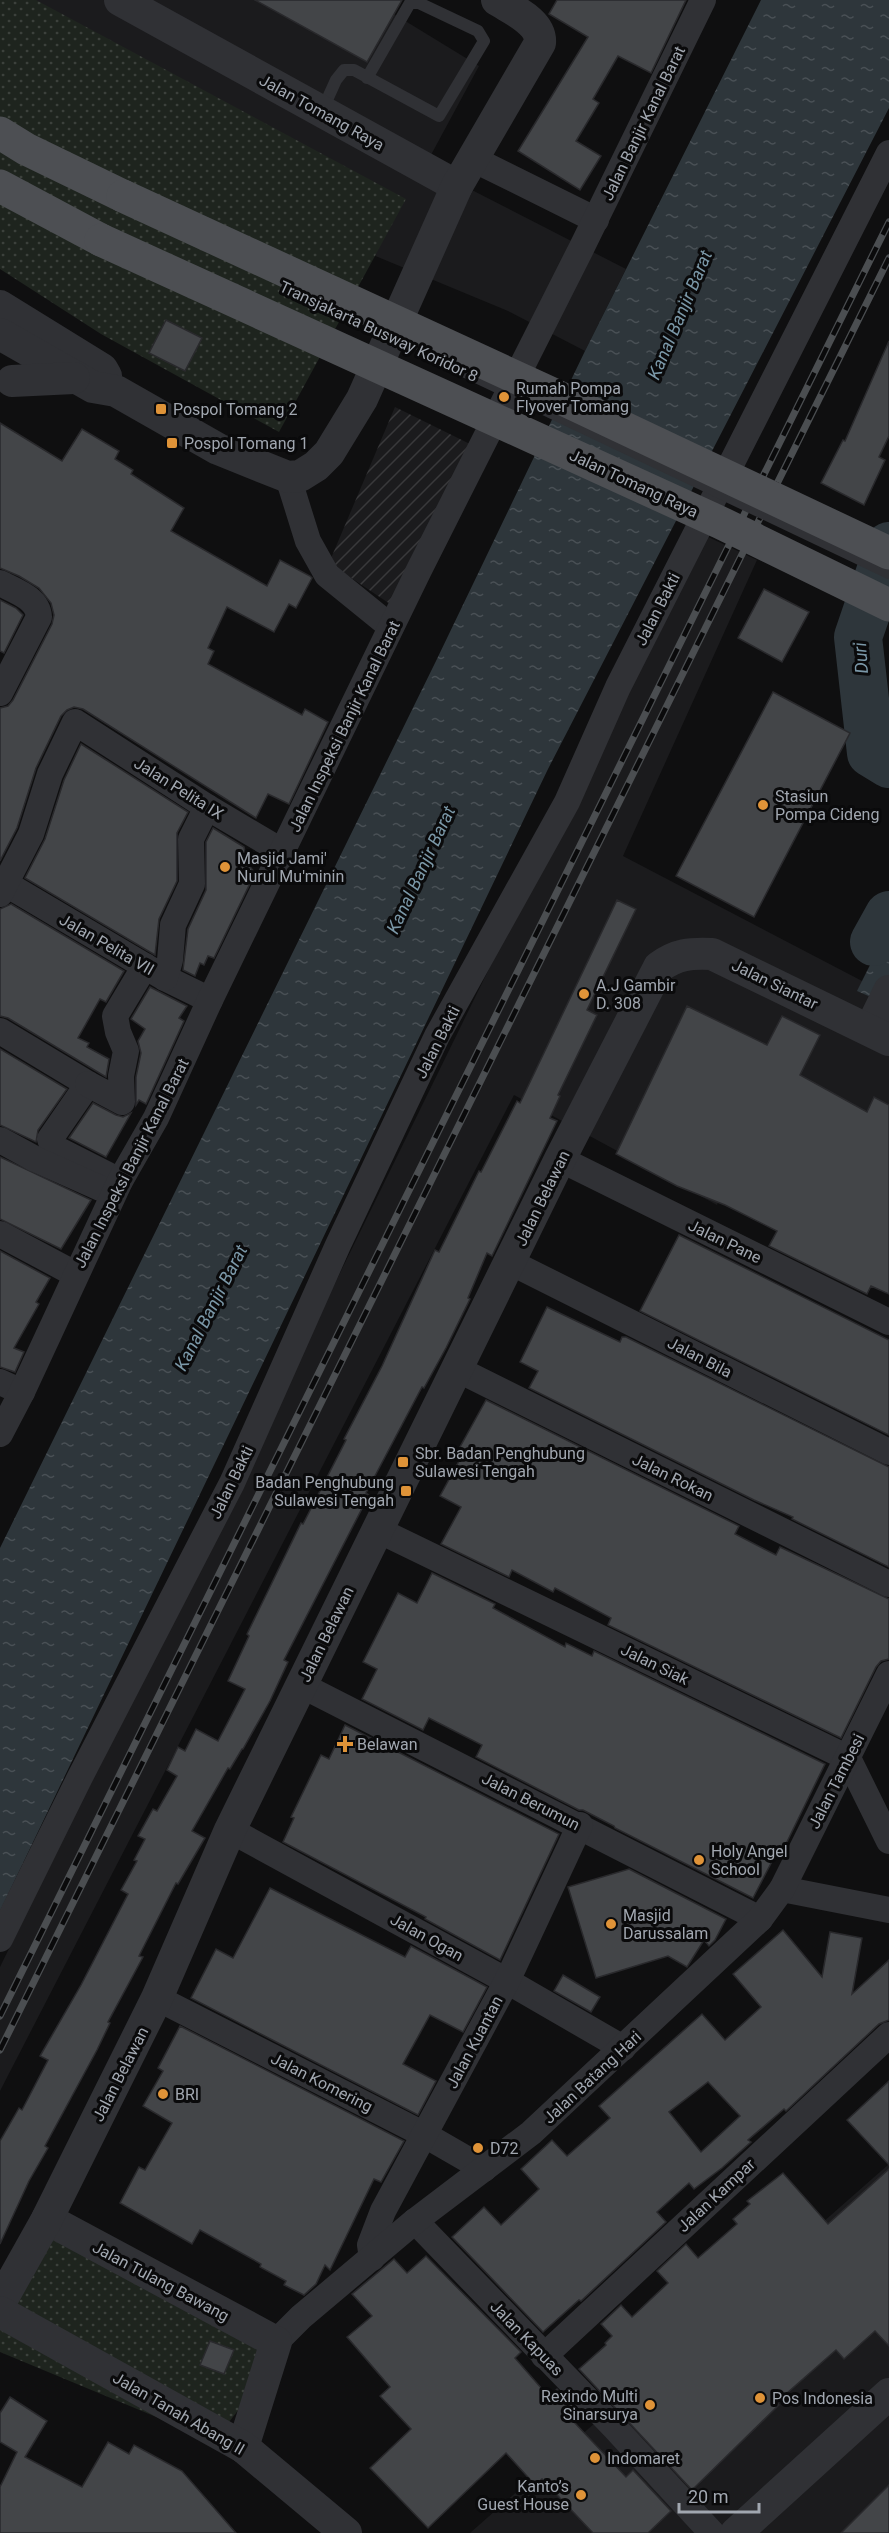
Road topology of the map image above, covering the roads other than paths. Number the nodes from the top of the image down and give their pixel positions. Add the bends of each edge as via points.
1 (120, 0) edge
2 (497, 0) edge
3 (703, 0) edge
4 (367, 78) junction
5 (322, 112) junction
6 (5, 144) edge
7 (889, 153) edge
8 (472, 159) junction
9 (0, 174) edge
10 (0, 186) edge
11 (40, 193) dead end
12 (451, 198) junction
13 (120, 201) junction
14 (596, 220) junction
15 (182, 237) dead end
16 (582, 247) joint
17 (375, 329) dead end
18 (13, 332) edge
19 (407, 344) dead end
20 (366, 346) dead end
21 (439, 359) dead end
22 (399, 361) dead end
23 (75, 378) junction
24 (6, 383) edge
25 (116, 391) junction
26 (484, 400) dead end
27 (288, 477) junction
28 (889, 553) edge
29 (889, 573) edge
30 (0, 583) edge
31 (884, 595) edge
32 (391, 627) junction
33 (0, 693) edge
34 (207, 807) junction
35 (283, 852) junction
36 (3, 889) edge
37 (659, 967) joint
38 (155, 972) junction
39 (889, 991) edge
40 (210, 1000) junction
41 (878, 1030) edge
42 (0, 1031) edge
43 (88, 1084) junction
44 (122, 1102) junction
45 (156, 1118) junction
46 (0, 1140) edge
47 (561, 1159) junction
48 (108, 1180) junction
49 (0, 1234) edge
50 (510, 1262) junction
51 (67, 1271) junction
52 (889, 1322) edge
53 (457, 1369) junction
54 (11, 1387) edge
55 (0, 1434) edge
56 (889, 1452) edge
57 (378, 1530) junction
58 (889, 1584) edge
59 (889, 1674) edge
60 (301, 1685) junction
61 (848, 1758) junction
62 (580, 1825) junction
63 (230, 1830) junction
64 (889, 1841) edge
65 (782, 1889) junction
66 (889, 1910) edge
67 (760, 1919) junction
68 (0, 1939) edge
69 (507, 1981) junction
70 (157, 1998) junction
71 (889, 2035) edge
72 (623, 2048) junction
73 (425, 2135) junction
74 (484, 2169) junction
75 (47, 2219) junction
76 (416, 2221) junction
77 (372, 2258) junction
78 (0, 2303) edge
79 (0, 2312) edge
80 (276, 2342) junction
81 (544, 2356) junction
82 (889, 2394) edge
83 (243, 2447) junction
84 (346, 2533) edge
85 (712, 2533) edge
86 (736, 2533) edge

1 - 5 street, Jalan Tomang Raya
2 - 8 street via 536,26 541,34 540,43
3 - 14 street, Jalan Banjir Kanal Barat
4 - 4 lane via 439,116 484,41 478,32 419,3 410,3
4 - 5 lane via 354,70 344,70
5 - 12 street, Jalan Tomang Raya
6 - 13 main road via 26,149
7 - 68 street, Jalan Bakti via 618,687 567,802 437,1036 232,1483
8 - 12 street
8 - 14 street
9 - 11 lane
10 - 31 main road, Jalan Tomang Raya, bridge via 101,240
12 - 27 street via 362,399 329,453 300,476
13 - 15 lane
13 - 28 main road, bridge via 548,392
14 - 16 street, Jalan Banjir Kanal Barat
16 - 32 street, Jalan Inspeksi Banjir Kanal Barat
17 - 19 lane, Transjakarta Busway Koridor 8
18 - 23 street
18 - 24 street
18 - 25 street via 102,369
20 - 22 lane, Transjakarta Busway Koridor 8
21 - 29 lane, Transjakarta Busway Koridor 8, bridge
23 - 24 street
23 - 25 street via 93,387
25 - 27 street via 218,449
26 - 31 lane, Transjakarta Busway Koridor 8
27 - 32 street via 308,541 327,575
30 - 33 street via 34,602 39,610
32 - 35 street, Jalan Inspeksi Banjir Kanal Barat
34 - 35 street, Jalan Pelita IX
34 - 36 street, Jalan Pelita IX via 75,722 50,774 31,834
34 - 38 street via 191,839 192,884 175,918 170,960
35 - 40 street, Jalan Inspeksi Banjir Kanal Barat
36 - 38 street, Jalan Pelita VII
37 - 41 street, Jalan Siantar via 687,953 712,954
37 - 47 street, Jalan Belawan
38 - 40 street, Jalan Pelita VII
38 - 44 street via 115,1016 126,1051 121,1076
39 - 41 street
40 - 45 street, Jalan Inspeksi Banjir Kanal Barat
42 - 43 street
43 - 44 street
43 - 48 street via 50,1139 53,1147
44 - 45 street
45 - 48 street, Jalan Inspeksi Banjir Kanal Barat
46 - 48 street via 35,1159
47 - 50 street, Jalan Belawan
47 - 52 street, Jalan Pane
48 - 51 street, Jalan Inspeksi Banjir Kanal Barat
49 - 51 street
50 - 53 street, Jalan Belawan
50 - 56 street, Jalan Bila
51 - 54 street, Jalan Inspeksi Banjir Kanal Barat
53 - 57 street, Jalan Belawan
53 - 58 street, Jalan Rokan
54 - 55 street, Jalan Inspeksi Banjir Kanal Barat
57 - 60 street, Jalan Belawan
57 - 61 street, Jalan Siak
59 - 61 street, Jalan Tambesi
60 - 62 street, Jalan Berumun
60 - 63 street, Jalan Belawan
61 - 64 street
61 - 65 street, Jalan Tambesi
62 - 67 street, Jalan Berumun
62 - 69 street, Jalan Kuantan
63 - 69 street, Jalan Ogan
63 - 70 street, Jalan Belawan
65 - 66 street
65 - 67 street, Jalan Batang Hari
67 - 72 street, Jalan Batang Hari
69 - 72 street, Jalan Ogan
69 - 73 street, Jalan Kuantan
70 - 73 street, Jalan Komering
70 - 75 street, Jalan Belawan
71 - 81 street, Jalan Kampar
72 - 74 street, Jalan Batang Hari via 531,2133
73 - 74 street, Jalan Komering
73 - 77 street, Jalan Kuantan via 375,2228 370,2245
74 - 76 street, Jalan Batang Hari
75 - 78 street, Jalan Belawan
75 - 80 street, Jalan Tulang Bawang
76 - 77 street, Jalan Batang Hari
76 - 81 street, Jalan Kapuas
77 - 80 street, Jalan Batang Hari
79 - 83 street, Jalan Tanah Abang II
80 - 83 street
81 - 85 street, Jalan Kapuas
82 - 86 street
83 - 84 street, Jalan Tanah Abang II

